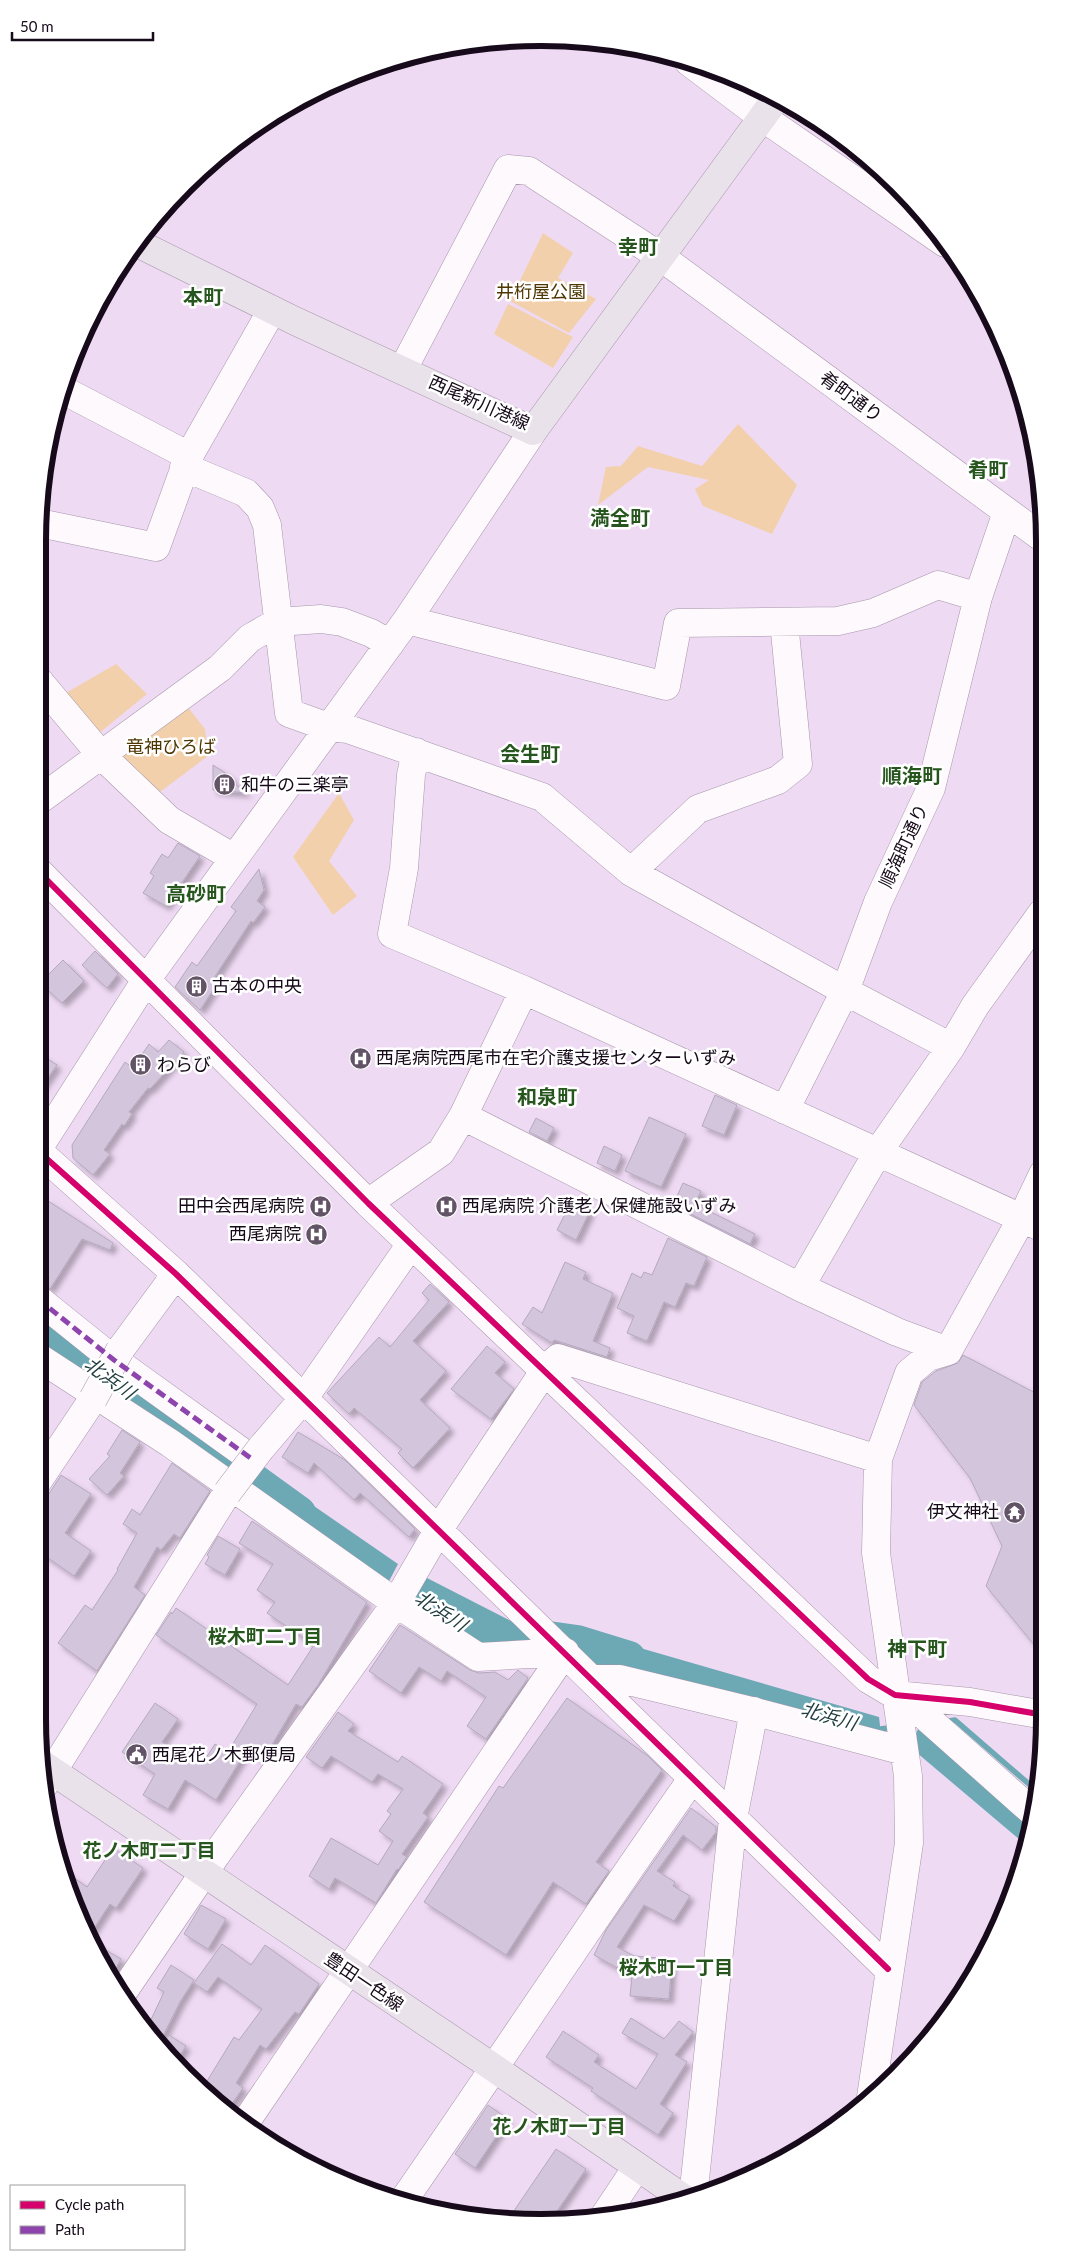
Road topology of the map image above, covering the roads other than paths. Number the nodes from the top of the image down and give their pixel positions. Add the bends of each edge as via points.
1 (724, 82) edge
2 (769, 108) edge
3 (921, 225) edge
4 (144, 246) edge
5 (661, 257) junction
6 (272, 310) junction
7 (403, 369) junction
8 (69, 394) edge
9 (533, 431) junction
10 (186, 461) junction
11 (1007, 512) junction
12 (47, 525) edge
13 (1036, 533) edge
14 (978, 597) junction
15 (407, 620) junction
16 (278, 622) junction
17 (784, 622) junction
18 (390, 644) junction
19 (46, 690) edge
20 (328, 727) junction
21 (416, 752) junction
22 (101, 755) junction
23 (46, 795) edge
24 (234, 858) junction
25 (631, 872) junction
26 (46, 880) edge
27 (1036, 921) edge
28 (146, 980) junction
29 (524, 990) junction
30 (845, 991) junction
31 (951, 1047) junction
32 (785, 1110) junction
33 (463, 1116) junction
34 (46, 1137) edge
35 (878, 1152) junction
36 (46, 1157) edge
37 (368, 1203) junction
38 (1036, 1206) edge
39 (1032, 1224) edge
40 (411, 1244) junction
41 (176, 1274) junction
42 (800, 1287) junction
43 (46, 1305) edge
44 (897, 1332) junction
45 (948, 1351) junction
46 (117, 1355) junction
47 (46, 1361) edge
48 (545, 1370) junction
49 (909, 1373) junction
50 (304, 1398) junction
51 (256, 1454) junction
52 (878, 1459) junction
53 (46, 1470) edge
54 (434, 1538) junction
55 (396, 1602) junction
56 (565, 1652) junction
57 (592, 1679) junction
58 (898, 1699) junction
59 (754, 1711) junction
60 (1036, 1713) edge
61 (906, 1762) junction
62 (49, 1770) edge
63 (49, 1776) edge
64 (692, 1779) junction
65 (1028, 1808) edge
66 (733, 1819) junction
67 (205, 1872) junction
68 (888, 1969) junction
69 (348, 1972) junction
70 (127, 1988) edge
71 (494, 2068) junction
72 (872, 2086) edge
73 (248, 2118) edge
74 (637, 2166) junction
75 (694, 2189) edge
76 (678, 2194) edge
77 (407, 2195) edge
78 (608, 2210) edge

1 - 2 street
2 - 3 street
2 - 5 main road, 西尾新川港線
4 - 6 main road, 西尾新川港線
5 - 7 street, 肴町通り via 529,171 508,169
5 - 9 main road, 西尾新川港線
5 - 11 street, 肴町通り
6 - 7 main road, 西尾新川港線
6 - 10 street
7 - 9 main road, 西尾新川港線
8 - 10 street
9 - 15 street
10 - 12 street via 156,547
10 - 16 street via 246,493 260,508 267,525
11 - 13 street, 肴町通り
11 - 14 street, 順海町通り
14 - 17 street via 938,585 874,613 838,621
14 - 30 street, 順海町通り via 931,788 878,902
15 - 17 street via 666,686 678,623
15 - 18 street
16 - 18 street via 321,619 342,622
16 - 20 street via 290,713
16 - 22 street via 250,638 220,668
17 - 25 street via 798,764 778,780 698,809
18 - 20 street
19 - 22 street
20 - 21 street via 348,729
20 - 24 street
21 - 25 street via 542,797
21 - 29 street via 411,775 404,868 392,934
22 - 23 street
22 - 24 street via 169,820
24 - 28 street
25 - 30 street
26 - 28 street
27 - 31 street via 975,1006
28 - 34 street
28 - 37 street
29 - 32 street
29 - 33 street
30 - 31 street
30 - 32 street, 順海町通り
31 - 35 street
32 - 35 street
33 - 37 street via 441,1152
33 - 42 street
35 - 39 street
35 - 42 street
36 - 41 street
37 - 40 street
38 - 39 street
39 - 45 street
40 - 48 street
40 - 50 street
41 - 46 street
41 - 50 street
42 - 44 street
43 - 46 street
44 - 45 street
44 - 49 street via 905,1346
45 - 49 street via 928,1356
46 - 51 street
46 - 53 street, bridge
47 - 55 street via 170,1443
48 - 52 street via 558,1358
48 - 54 street
48 - 58 street via 868,1679
49 - 52 street
50 - 51 street
50 - 54 street
51 - 62 street, bridge via 227,1493
52 - 58 street via 876,1553
54 - 55 street
54 - 56 street via 479,1571
55 - 56 street via 478,1657
55 - 67 street
56 - 57 street
56 - 69 street
57 - 59 street via 620,1679
57 - 64 street
58 - 60 street via 970,1702
58 - 61 street
58 - 65 street
59 - 61 street
59 - 66 street
61 - 68 street via 909,1843
63 - 67 main road, 豊田一色線
64 - 66 street
64 - 71 street via 588,1926
66 - 68 street
66 - 75 street
67 - 69 main road, 豊田一色線
67 - 70 street
68 - 72 street
69 - 71 main road, 豊田一色線
69 - 73 street
71 - 74 main road, 豊田一色線
71 - 77 street
74 - 76 main road, 豊田一色線
74 - 78 street

